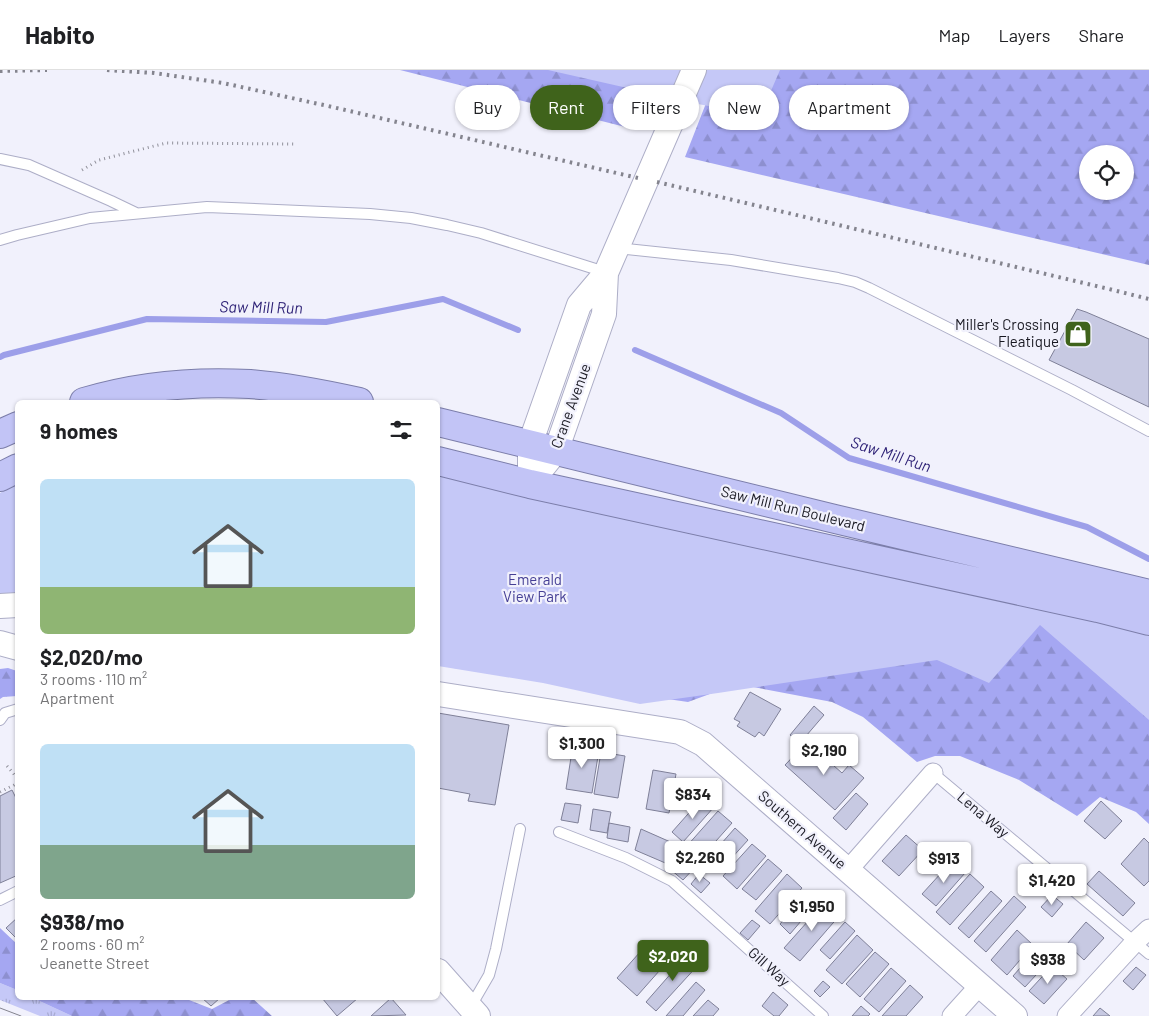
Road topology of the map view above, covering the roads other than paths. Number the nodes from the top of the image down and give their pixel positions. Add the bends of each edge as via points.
1 (694, 70) edge
2 (0, 159) edge
3 (136, 214) junction
4 (0, 240) edge
5 (616, 248) junction
6 (606, 273) junction
7 (92, 400) edge
8 (349, 400) edge
9 (440, 422) edge
10 (15, 427) edge
11 (1149, 432) edge
12 (0, 434) edge
13 (530, 444) junction
14 (556, 450) junction
15 (440, 462) edge
16 (15, 470) edge
17 (0, 477) edge
18 (530, 484) junction
19 (1149, 594) edge
20 (15, 605) edge
21 (0, 606) edge
22 (1149, 621) edge
23 (0, 643) edge
24 (15, 647) edge
25 (440, 694) edge
26 (15, 710) edge
27 (0, 720) edge
28 (933, 773) joint
29 (520, 829) dead end
30 (559, 832) dead end
31 (848, 870) junction
32 (15, 892) edge
33 (0, 900) edge
34 (1149, 929) edge
35 (1142, 948) edge
36 (440, 972) edge
37 (980, 985) junction
38 (474, 1012) edge
39 (823, 1016) edge
40 (952, 1016) edge
41 (1015, 1016) edge
42 (1067, 1016) edge

1 - 5 street, Crane Avenue
2 - 3 lane via 29,165
3 - 4 lane via 90,218
3 - 6 lane via 208,206 411,218 481,233
5 - 6 street, Crane Avenue
5 - 11 lane via 731,260 855,282
6 - 13 street, Crane Avenue via 579,305
6 - 14 street, Crane Avenue via 604,314
7 - 8 highway via 134,391 210,383 250,384
9 - 13 highway, Saw Mill Run Boulevard
10 - 12 highway
13 - 14 highway, Saw Mill Run Boulevard
13 - 18 street, Crane Avenue
14 - 18 street, Crane Avenue
14 - 19 highway, Saw Mill Run Boulevard
15 - 18 highway, Saw Mill Run Boulevard
16 - 17 highway
18 - 22 highway, Saw Mill Run Boulevard
20 - 21 street
23 - 24 street
25 - 31 street, Southern Avenue via 680,732 703,744
26 - 27 lane via 5,713
28 - 31 street
28 - 35 lane, Lena Way
29 - 38 lane via 496,949
30 - 39 lane, Gill Way via 626,858 672,881
31 - 37 street, Southern Avenue
32 - 33 lane
34 - 35 street
35 - 42 street
36 - 38 street
37 - 40 street
37 - 41 street, Southern Avenue

